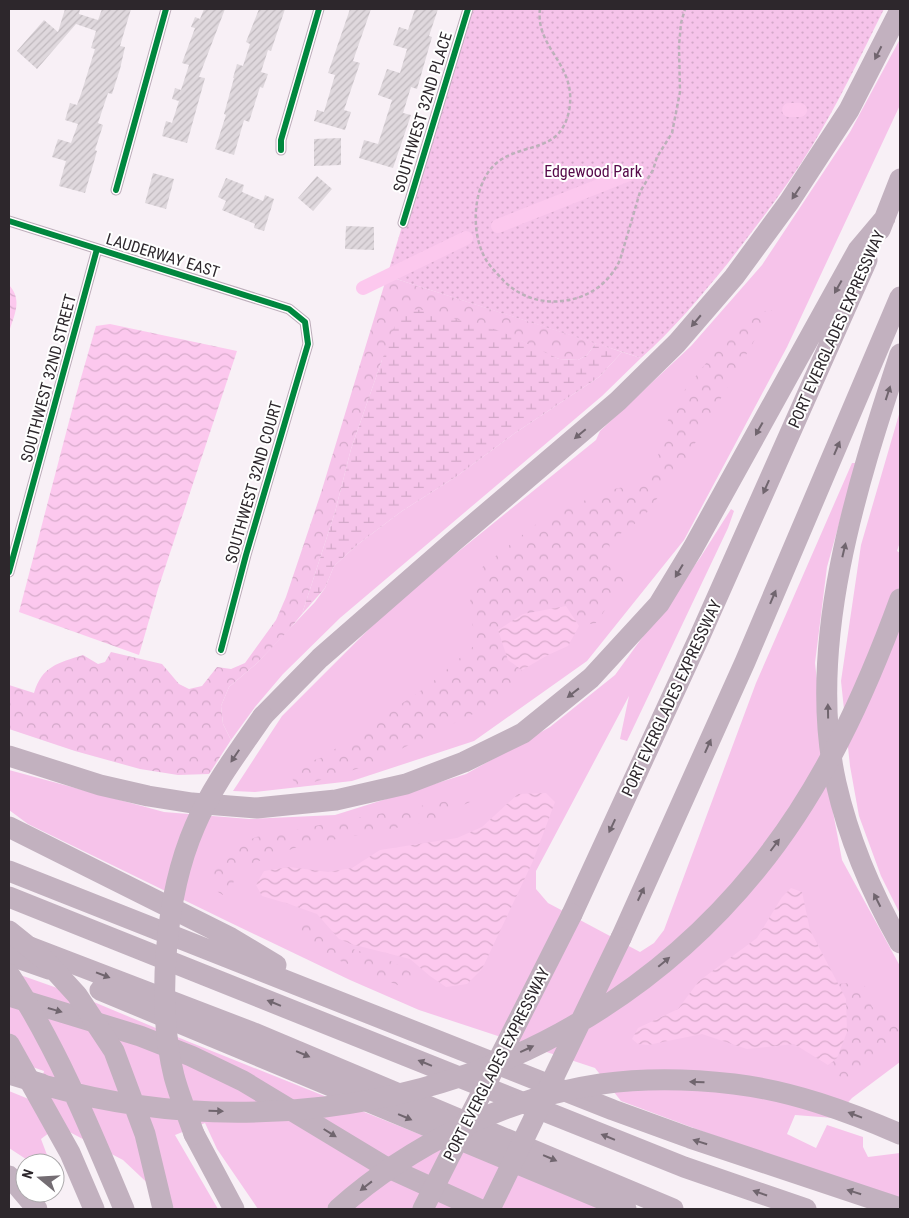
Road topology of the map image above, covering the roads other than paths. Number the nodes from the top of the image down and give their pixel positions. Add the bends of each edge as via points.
1 (166, 9) edge
2 (319, 9) edge
3 (468, 9) edge
4 (900, 10) edge
5 (280, 150) dead end
6 (900, 179) edge
7 (116, 190) dead end
8 (885, 218) junction
9 (9, 221) edge
10 (403, 223) dead end
11 (97, 249) junction
12 (900, 297) edge
13 (305, 322) joint
14 (900, 354) edge
15 (9, 572) edge
16 (900, 599) edge
17 (220, 650) dead end
18 (9, 756) edge
19 (9, 827) edge
20 (9, 871) edge
21 (9, 897) edge
22 (9, 931) edge
23 (9, 939) edge
24 (900, 943) edge
25 (9, 954) edge
26 (9, 974) edge
27 (9, 996) edge
28 (336, 1001) junction
29 (9, 1044) edge
30 (9, 1074) edge
31 (900, 1134) edge
32 (9, 1176) edge
33 (900, 1208) edge
34 (37, 1209) edge
35 (94, 1209) edge
36 (124, 1209) edge
37 (163, 1209) edge
38 (234, 1209) edge
39 (338, 1209) edge
40 (423, 1209) edge
41 (479, 1209) edge
42 (490, 1209) edge
43 (626, 1209) edge
44 (673, 1209) edge
45 (806, 1209) edge

1 - 7 street
2 - 5 street
3 - 10 street, SOUTHWEST 32ND PLACE
4 -> 38 highway, bridge via 849,110 789,202 734,277 677,343 618,401 320,658 263,716 221,778 195,826 180,872 170,918 165,965 166,1027 174,1076 194,1134
6 - 8 highway, PORT EVERGLADES EXPRESSWAY
8 -> 18 highway via 858,250 659,604 591,678 523,733 464,762 406,784 336,800 257,808 148,796 100,785
8 -> 40 highway, PORT EVERGLADES EXPRESSWAY, bridge via 703,629 572,914
9 - 11 street, LAUDERWAY EAST
11 - 13 street, LAUDERWAY EAST via 288,309
11 - 15 street, SOUTHWEST 32ND STREET
42 -> 12 highway, bridge via 621,938 745,662
13 - 17 street, SOUTHWEST 32ND COURT via 308,344
24 -> 14 highway via 873,893 851,836 836,782 828,721 830,636 837,582 856,503
30 -> 16 highway, bridge via 84,1096 125,1104 261,1112 336,1106 380,1098 466,1074 539,1044 588,1017 660,966 698,933 758,868 812,791 851,720
19 - 28 highway via 231,938
20 - 28 highway
45 -> 21 highway via 684,1167
22 - 37 highway, bridge via 45,960 77,995 114,1052 145,1134
23 -> 44 highway via 254,1033
25 -> 43 highway via 156,1012
26 - 36 highway, bridge via 57,1057
27 -> 41 highway via 116,1028 191,1056 244,1081 382,1164
33 -> 28 highway via 613,1110
29 - 35 highway, bridge via 70,1153
31 -> 39 highway, bridge via 817,1102 743,1086 679,1081 601,1084 526,1102 444,1136 391,1167
32 - 34 highway

